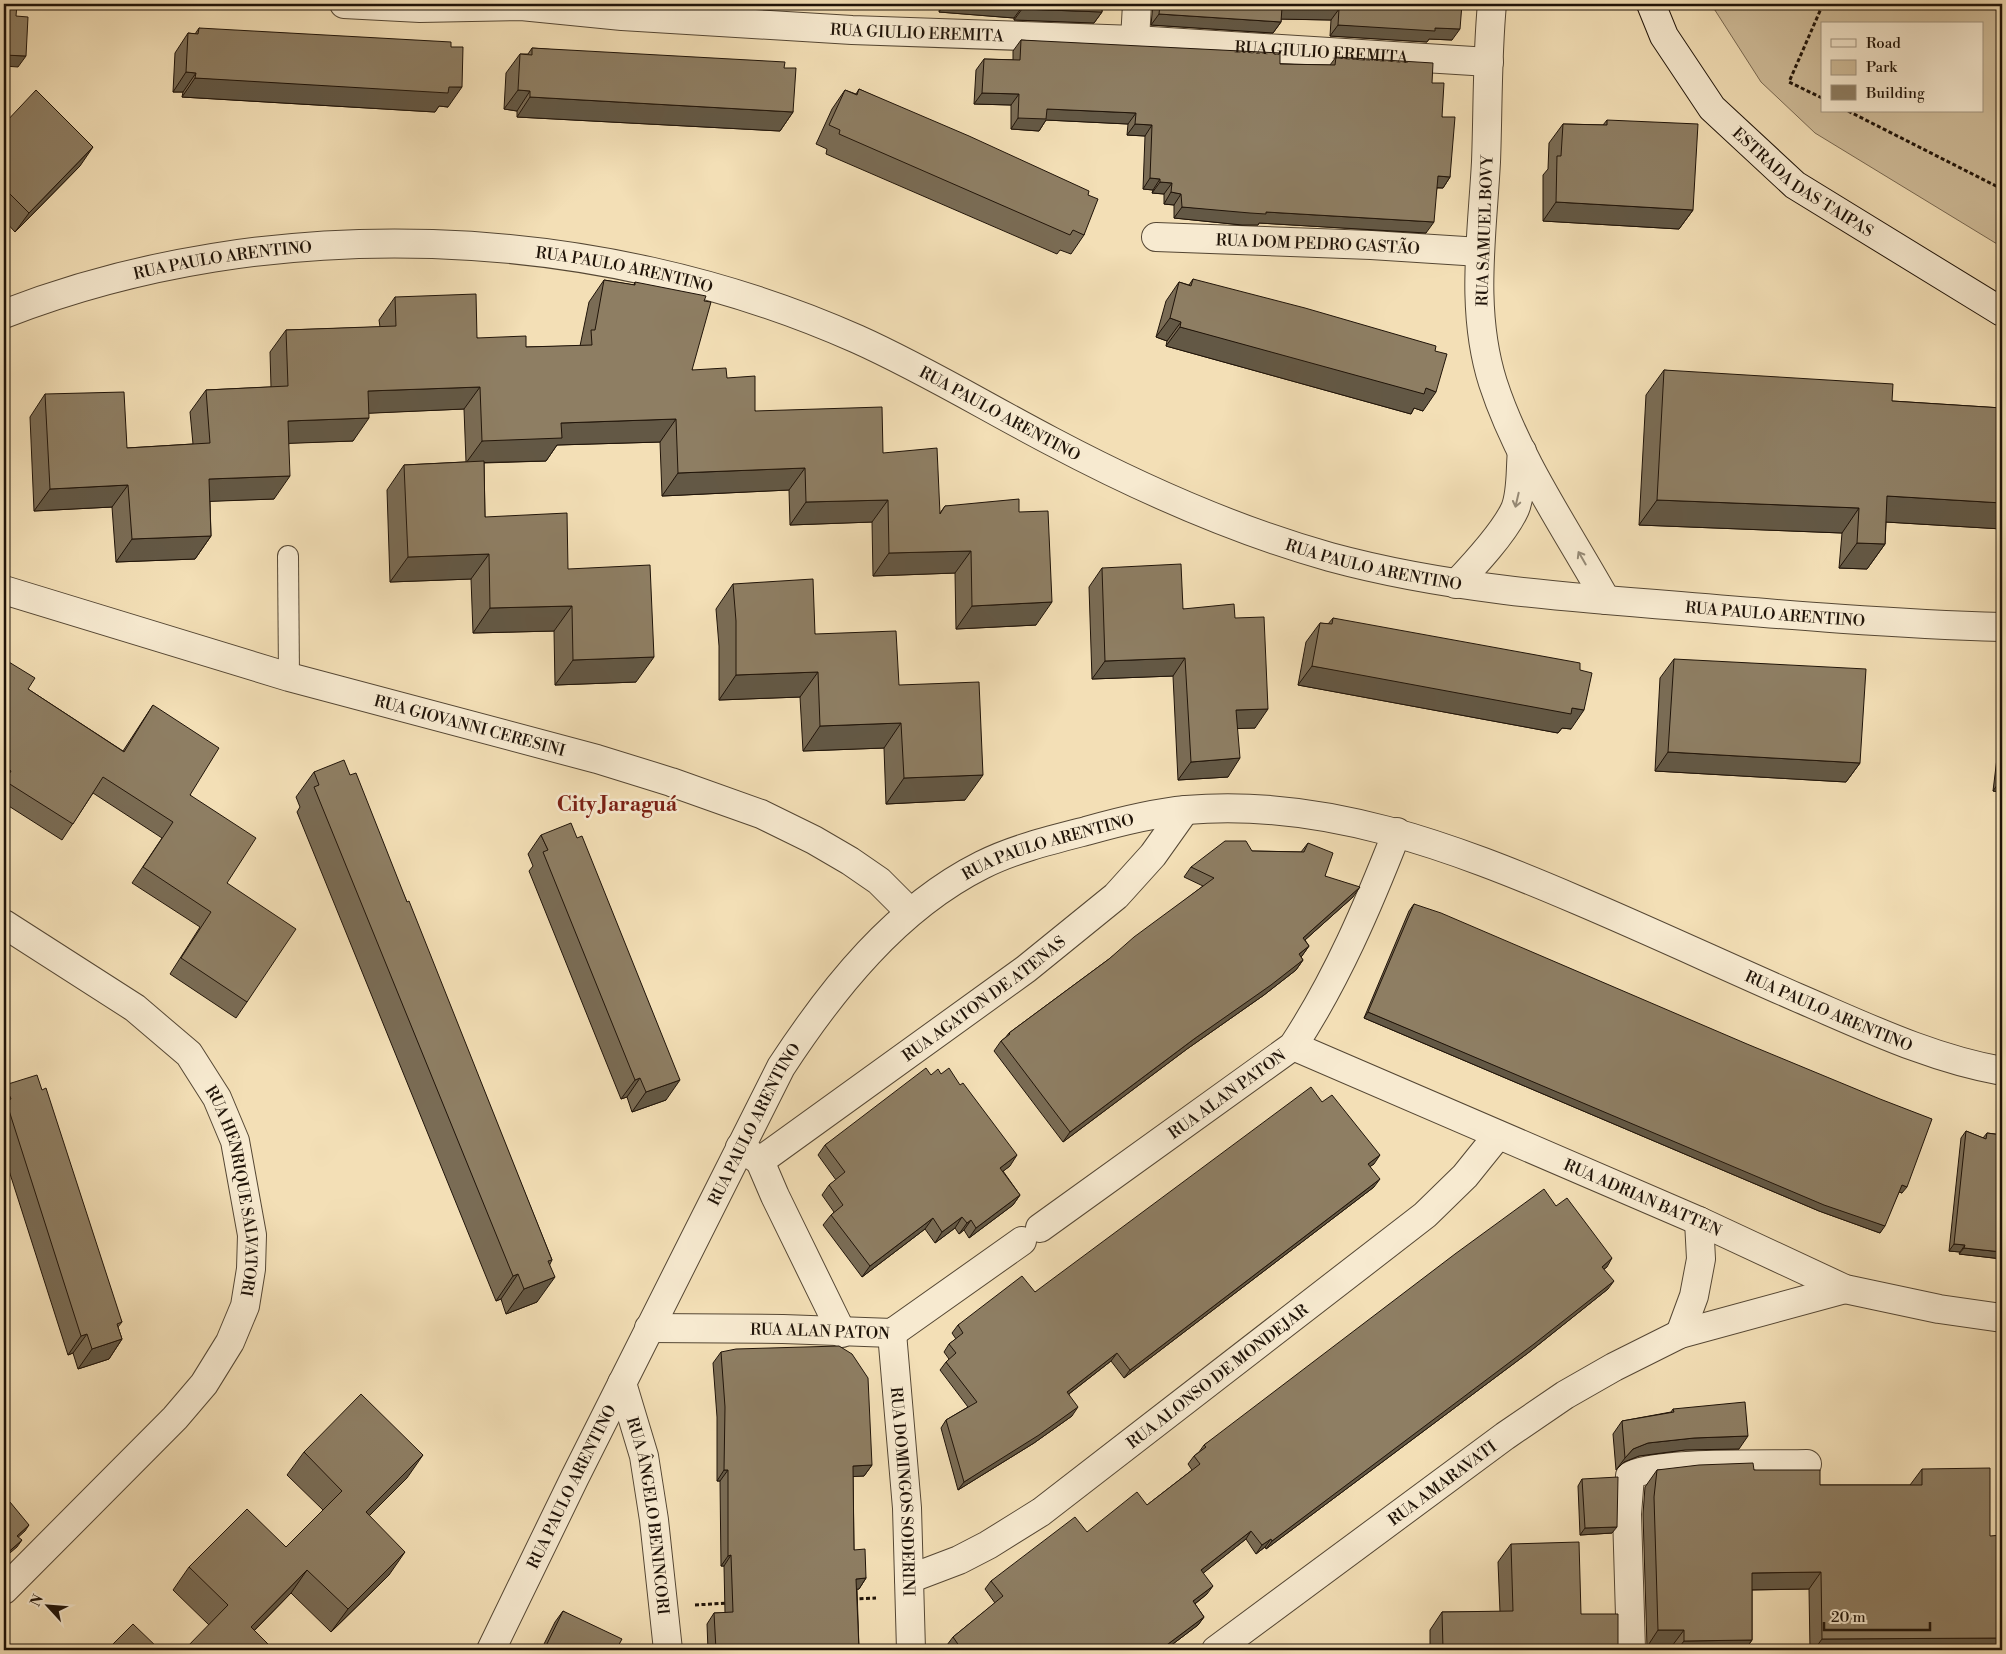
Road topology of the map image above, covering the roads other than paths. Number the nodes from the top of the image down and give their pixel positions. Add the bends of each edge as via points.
1 (344, 4) edge
2 (1137, 4) edge
3 (1492, 4) edge
4 (1651, 4) edge
5 (521, 5) edge
6 (1135, 40) junction
7 (1489, 62) junction
8 (1156, 237) dead end
9 (1480, 252) junction
10 (2002, 312) edge
11 (4, 314) edge
12 (1522, 452) junction
13 (288, 556) dead end
14 (1456, 584) junction
15 (4, 590) edge
16 (1606, 600) junction
17 (2002, 627) edge
18 (289, 677) junction
19 (1185, 810) junction
20 (1397, 832) junction
21 (910, 912) junction
22 (4, 924) edge
23 (1293, 1046) junction
24 (2002, 1071) edge
25 (1498, 1135) junction
26 (750, 1154) junction
27 (1699, 1221) junction
28 (1845, 1289) junction
29 (2002, 1318) edge
30 (649, 1328) junction
31 (842, 1332) junction
32 (892, 1333) junction
33 (1680, 1334) junction
34 (622, 1383) junction
35 (1806, 1464) dead end
36 (910, 1588) junction
37 (4, 1590) edge
38 (491, 1650) edge
39 (668, 1650) edge
40 (911, 1650) edge
41 (1216, 1650) edge
42 (1631, 1650) edge

1 - 5 street, RUA GIULIO EREMITA via 420,8
2 - 6 street
3 - 7 street, RUA SAMUEL BOVY
4 - 10 street, ESTRADA DAS TAIPAS via 1664,36 1712,108 1795,185
5 - 6 street, RUA GIULIO EREMITA via 622,16 852,30
6 - 7 street, RUA GIULIO EREMITA
7 - 9 street, RUA SAMUEL BOVY
8 - 9 street, RUA DOM PEDRO GASTÃO
9 - 12 street, RUA SAMUEL BOVY via 1481,334 1493,382
11 - 14 street, RUA PAULO ARENTINO via 170,264 325,246 440,243 544,253 629,267 727,291 856,338 1093,463 1234,524 1327,556
12 -> 14 street, RUA SAMUEL BOVY via 1515,509 1482,557
16 -> 12 street, RUA SAMUEL BOVY
13 - 18 lane
14 - 16 street, RUA PAULO ARENTINO
15 - 18 street, RUA GIOVANNI CERESINI
16 - 17 street, RUA PAULO ARENTINO via 1906,624
18 - 21 street, RUA GIOVANNI CERESINI via 597,758 761,814 850,861 878,881
19 - 20 street, RUA PAULO ARENTINO via 1241,808 1283,811 1324,816
19 - 21 street, RUA PAULO ARENTINO via 1118,822 1044,842 984,864 942,888
19 - 26 street, RUA AGATON DE ATENAS via 1153,855 1108,902 1026,969
20 - 23 street, RUA ALAN PATON via 1338,971
20 - 24 street, RUA PAULO ARENTINO via 1512,872 1928,1053
21 - 26 street, RUA PAULO ARENTINO via 813,1018 781,1067
22 - 37 street, RUA HENRIQUE SALVATORI via 136,1008 189,1054 217,1098 235,1141 252,1235 245,1306 230,1342 204,1384 175,1418
23 - 25 street, RUA ADRIAN BATTEN
23 - 32 street, RUA ALAN PATON
25 - 27 street, RUA ADRIAN BATTEN
25 - 36 street, RUA ALONSO DE MONDEJAR via 1465,1176 1426,1215 1116,1456 1041,1512
26 - 30 street, RUA PAULO ARENTINO
26 - 31 street via 775,1196
27 - 28 street, RUA ADRIAN BATTEN
27 - 33 street via 1701,1259 1694,1296
28 - 29 street, RUA ADRIAN BATTEN via 1939,1309
28 - 33 street, RUA AMARAVATI
30 - 31 street, RUA ALAN PATON
30 - 34 street, RUA PAULO ARENTINO
31 - 32 street, RUA ALAN PATON
32 - 36 street, RUA DOMINGOS SODERINI via 907,1508
33 - 41 street, RUA AMARAVATI via 1590,1381 1505,1436
34 - 38 street, RUA PAULO ARENTINO
34 - 39 street, RUA ÂNGELO BENINCORI via 644,1456
35 - 42 street via 1674,1467 1644,1470 1630,1476 1627,1514
36 - 40 street, RUA DOMINGOS SODERINI

